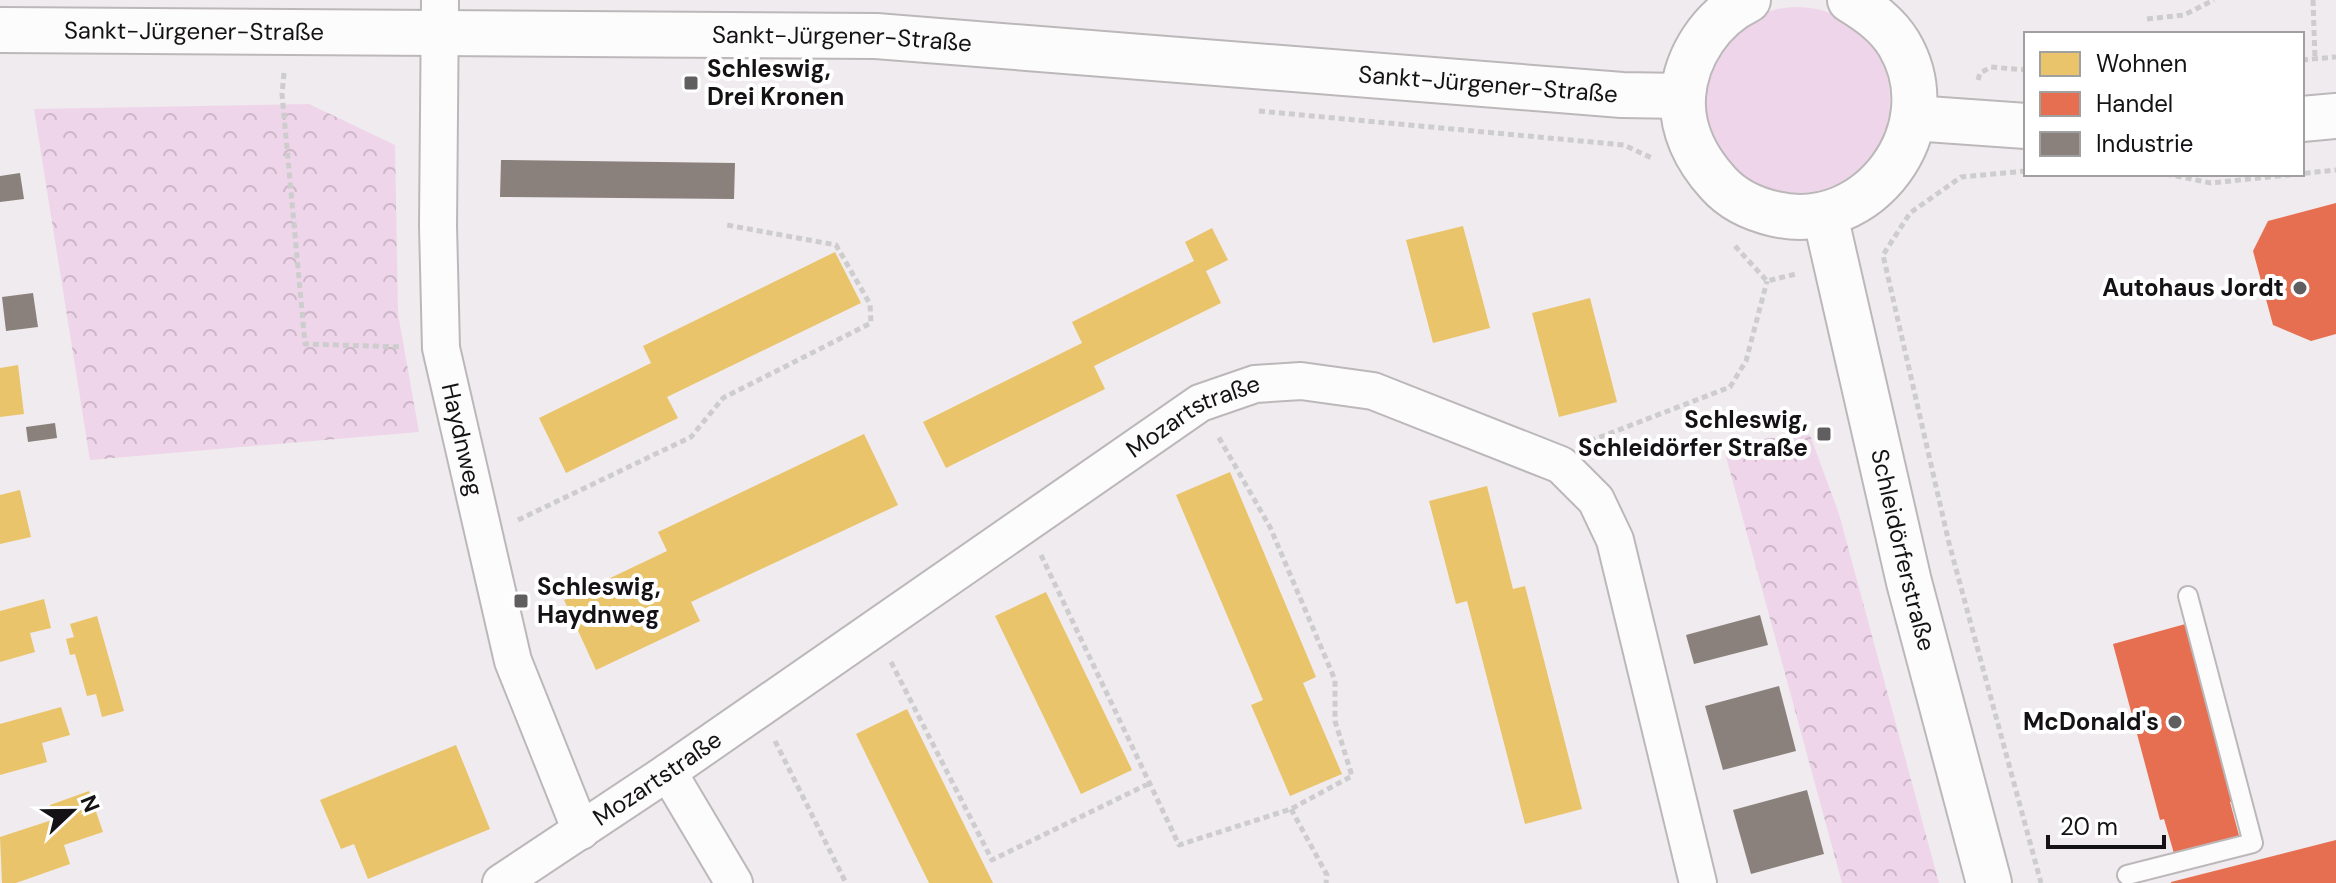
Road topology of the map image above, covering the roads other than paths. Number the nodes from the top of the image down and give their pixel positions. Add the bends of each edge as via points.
1 (1748, 0) edge
2 (1850, 0) edge
3 (440, 16) edge
4 (0, 30) edge
5 (1683, 96) junction
6 (2336, 116) edge
7 (1913, 118) junction
8 (2304, 119) edge
9 (2024, 126) edge
10 (1825, 215) junction
11 (2188, 596) dead end
12 (668, 772) junction
13 (581, 831) junction
14 (2127, 875) dead end
15 (501, 883) edge
16 (734, 883) edge
17 (1698, 883) edge
18 (1989, 883) edge

1 - 5 street via 1708,31 1690,63
2 - 7 street via 1874,15 1899,44 1913,79
3 - 4 street, Sankt-Jürgener-Straße via 286,32
3 - 5 street, Sankt-Jürgener-Straße via 876,36
3 - 13 street, Haydnweg via 441,348 513,661
5 - 10 street via 1688,134 1703,166 1726,192 1756,210 1791,218
6 - 8 street
7 - 9 street
7 - 10 street via 1904,151 1885,180 1858,202
10 - 18 street, Schleidörferstraße via 1909,582
11 - 14 lane via 2253,843
12 - 13 street, Mozartstraße
12 - 16 street
12 - 17 street, Mozartstraße via 1200,403 1255,384 1301,381 1373,391 1561,465 1596,500 1615,540
13 - 15 street, Mozartstraße

